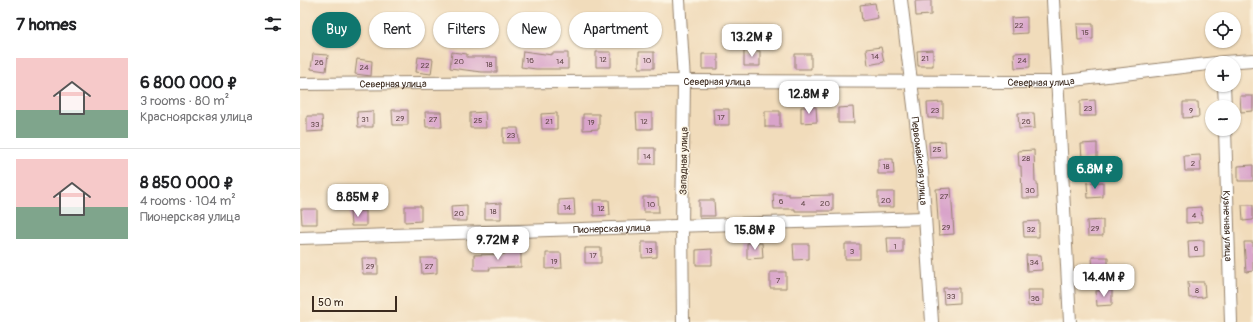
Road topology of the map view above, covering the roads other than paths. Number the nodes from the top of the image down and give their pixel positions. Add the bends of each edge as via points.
1 (679, 0) edge
2 (901, 0) edge
3 (1053, 0) edge
4 (1253, 60) edge
5 (1241, 61) edge
6 (1205, 64) edge
7 (684, 81) junction
8 (911, 82) junction
9 (1057, 82) junction
10 (300, 84) edge
11 (1225, 136) edge
12 (924, 218) junction
13 (682, 225) junction
14 (300, 238) edge
15 (683, 322) edge
16 (932, 322) edge
17 (1070, 322) edge
18 (1231, 322) edge

1 - 7 street, Западная улица
2 - 8 street, Первомайская улица
3 - 9 street
4 - 5 street, Северная улица
6 - 9 street, Северная улица
7 - 8 street, Северная улица
7 - 10 street, Северная улица
7 - 13 street, Западная улица
8 - 9 street, Северная улица
8 - 12 street, Первомайская улица via 922,171
9 - 17 street
11 - 18 street, Кузнечная улица
12 - 13 street, Пионерская улица
12 - 16 street, Первомайская улица
13 - 14 street, Пионерская улица
13 - 15 street, Западная улица

